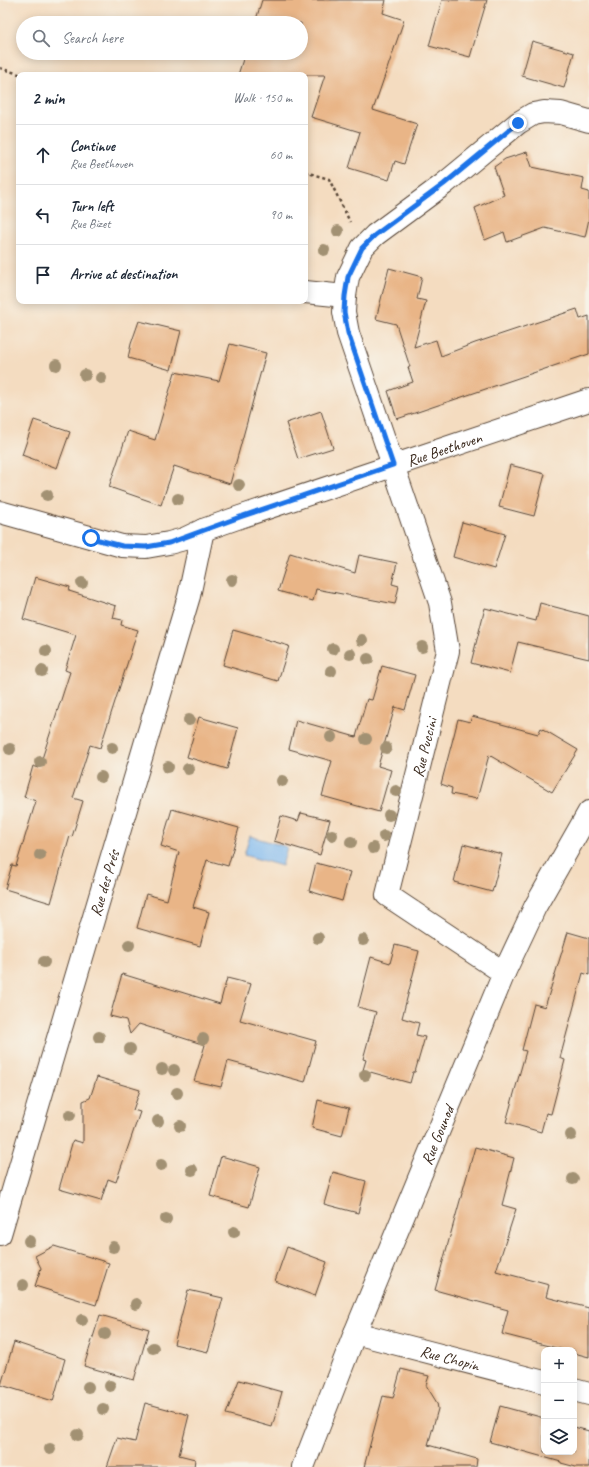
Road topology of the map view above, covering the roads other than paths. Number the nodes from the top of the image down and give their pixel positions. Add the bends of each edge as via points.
1 (589, 121) edge
2 (308, 292) edge
3 (345, 296) junction
4 (589, 400) edge
5 (393, 465) junction
6 (0, 512) edge
7 (203, 530) junction
8 (589, 812) edge
9 (504, 973) junction
10 (0, 1234) edge
11 (355, 1333) junction
12 (541, 1381) edge
13 (577, 1391) edge
14 (589, 1394) edge
15 (303, 1467) edge

1 - 3 street via 561,113 544,112 533,114 518,123 444,184 375,235 362,248 348,277
2 - 3 street
3 - 5 street via 344,312 348,333
4 - 5 street, Rue Beethoven
5 - 7 street, Rue Beethoven
5 - 9 street, Rue Puccini via 440,603 448,651 387,895
6 - 7 street, Rue Beethoven via 122,546 146,547 169,543
7 - 10 street, Rue des Prés via 189,596
8 - 9 street, Rue Gounod via 535,907
9 - 11 street, Rue Gounod
11 - 12 street, Rue Chopin
11 - 15 street, Rue Gounod
13 - 14 street

